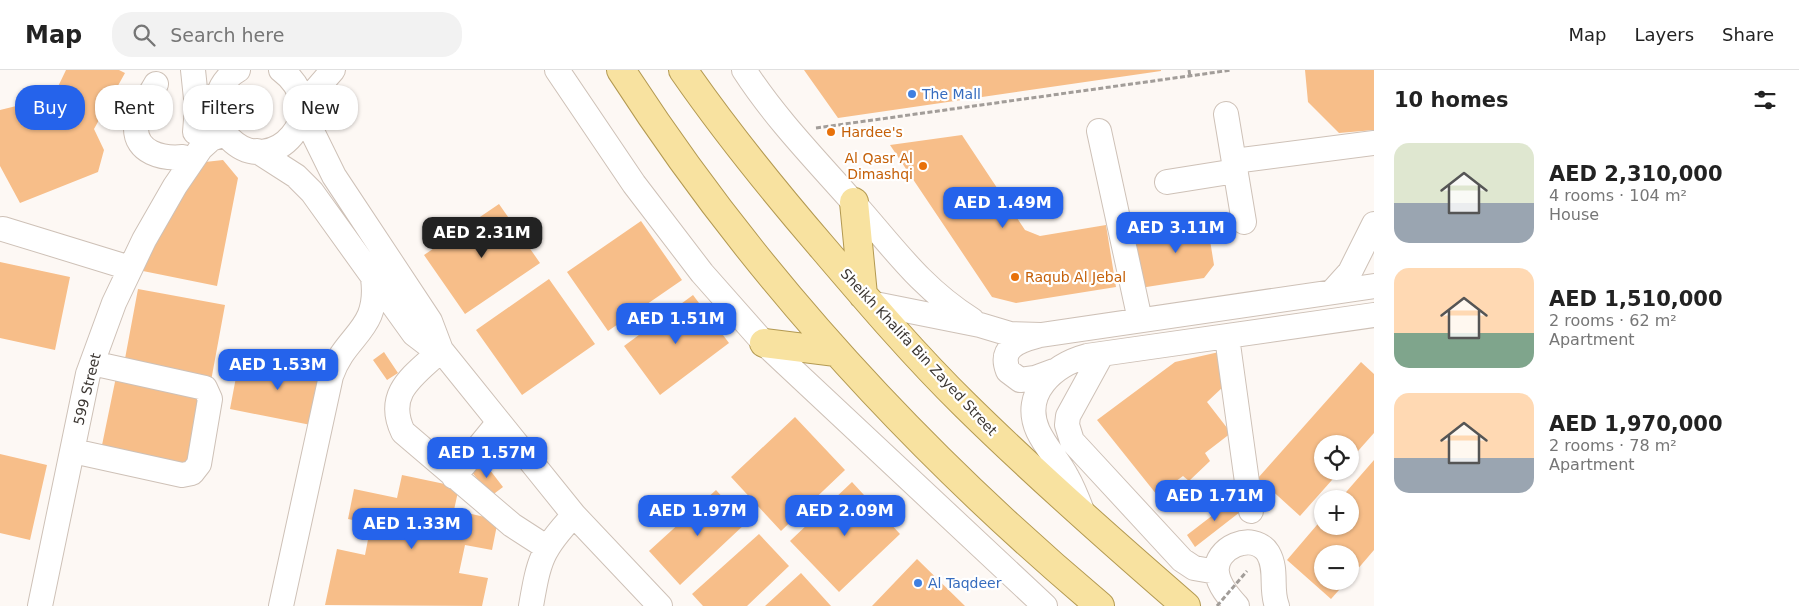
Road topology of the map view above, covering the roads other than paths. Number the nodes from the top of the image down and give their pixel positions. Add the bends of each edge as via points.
1 (193, 70) edge
2 (238, 70) edge
3 (281, 70) edge
4 (333, 70) edge
5 (557, 70) edge
6 (621, 70) edge
7 (683, 70) edge
8 (744, 70) edge
9 (156, 84) dead end
10 (220, 85) edge
11 (296, 85) edge
12 (320, 85) edge
13 (1226, 114) dead end
14 (223, 130) edge
15 (296, 130) edge
16 (312, 130) edge
17 (1100, 131) dead end
18 (196, 132) joint
19 (225, 134) junction
20 (1374, 144) edge
21 (258, 151) junction
22 (183, 157) junction
23 (1235, 166) junction
24 (1167, 182) dead end
25 (176, 186) junction
26 (854, 202) junction
27 (1244, 222) dead end
28 (1374, 224) edge
29 (3, 230) dead end
30 (130, 268) junction
31 (374, 278) junction
32 (1374, 286) edge
33 (1332, 292) junction
34 (866, 299) junction
35 (1374, 315) edge
36 (1140, 320) junction
37 (980, 325) junction
38 (407, 326) junction
39 (360, 334) junction
40 (1042, 334) junction
41 (1226, 337) junction
42 (764, 343) junction
43 (441, 350) junction
44 (836, 352) junction
45 (1102, 354) junction
46 (92, 363) junction
47 (1054, 371) junction
48 (499, 422) junction
49 (73, 451) junction
50 (454, 477) junction
51 (1251, 511) dead end
52 (574, 515) junction
53 (1086, 520) junction
54 (546, 547) junction
55 (1217, 572) junction
56 (40, 606) edge
57 (282, 606) edge
58 (531, 606) edge
59 (660, 606) edge
60 (1045, 606) edge
61 (1100, 606) edge
62 (1186, 606) edge
63 (1237, 606) edge
64 (1277, 606) edge

1 - 18 street
2 - 10 street, 599 Street
3 - 11 street
4 - 12 street
5 - 42 street via 645,198 702,273
6 - 44 main road via 736,231
7 - 34 main road, Sheikh Khalifa Bin Zayed Street via 748,158
8 - 26 street via 790,132
9 - 22 street via 138,116 138,138 153,154 163,158
13 - 23 street
14 - 19 street
15 - 21 street via 287,141 270,150
16 - 43 street via 334,176 430,321
17 - 36 street
18 - 22 street, 599 Street
19 - 21 street via 245,149
19 - 25 street, 599 Street via 211,139 201,148
20 - 23 street
21 - 31 street via 296,176 312,192
22 - 25 street, 599 Street
23 - 24 street
23 - 27 street
25 - 30 street, 599 Street
26 - 34 main road
26 - 37 street via 934,294
28 - 33 street via 1350,272
29 - 30 street
30 - 46 street, 599 Street
31 - 38 street
31 - 39 street via 374,308
32 - 33 street
33 - 36 street
34 - 37 street
34 - 53 main road, Sheikh Khalifa Bin Zayed Street via 964,404
35 - 41 street
36 - 40 street
37 - 40 street via 1010,334
38 - 39 street via 382,325
38 - 43 street via 422,341
39 - 57 street via 342,352 331,376
40 - 47 street via 1013,344 1008,350 1008,371 1020,380
41 - 45 street
41 - 51 street
42 - 44 main road
42 - 60 street
43 - 48 street
43 - 50 street via 400,391 397,419 403,432
44 - 61 main road via 949,470
45 - 47 street via 1075,360
45 - 55 street via 1068,416 1068,434 1182,560 1194,568
46 - 49 street, 599 Street
46 - 49 street via 205,388 210,400 198,464 192,473 182,475
47 - 53 street via 1035,398 1036,422 1043,440 1068,478
48 - 50 street
48 - 52 street
49 - 56 street, 599 Street
50 - 54 street via 512,525
52 - 54 street
52 - 59 street
53 - 62 main road, Sheikh Khalifa Bin Zayed Street
54 - 58 street via 540,559
55 - 63 street
55 - 64 street via 1218,562 1228,550 1245,542 1256,543 1268,554 1272,564

